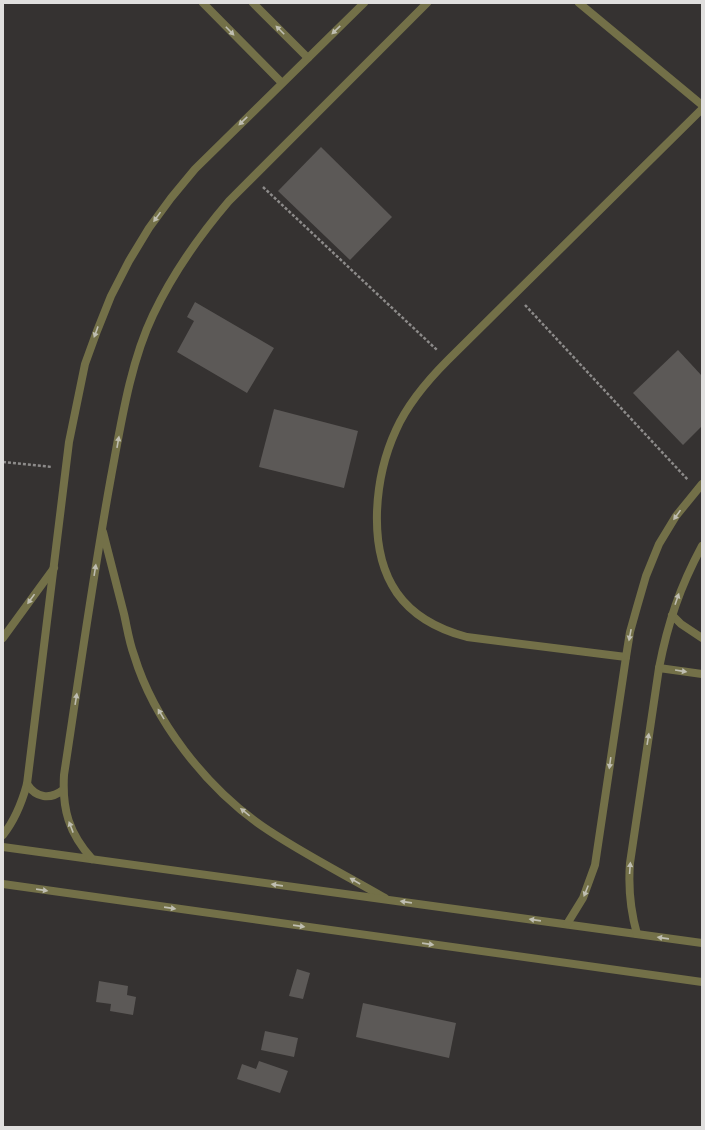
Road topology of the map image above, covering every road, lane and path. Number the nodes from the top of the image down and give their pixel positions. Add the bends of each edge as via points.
1 (203, 3) edge
2 (253, 3) edge
3 (364, 3) edge
4 (427, 3) edge
5 (579, 3) edge
6 (308, 58) junction
7 (282, 83) junction
8 (702, 105) edge
9 (702, 109) edge
10 (253, 177) junction
11 (515, 294) junction
12 (448, 360) junction
13 (3, 462) edge
14 (66, 469) junction
15 (700, 487) edge
16 (102, 527) junction
17 (702, 546) edge
18 (54, 568) junction
19 (672, 615) junction
20 (3, 638) edge
21 (702, 638) edge
22 (626, 657) junction
23 (659, 668) junction
24 (702, 674) edge
25 (28, 784) junction
26 (63, 790) junction
27 (3, 835) edge
28 (3, 847) edge
29 (92, 859) junction
30 (3, 884) edge
31 (389, 900) junction
32 (567, 924) junction
33 (637, 934) junction
34 (702, 943) edge
35 (702, 982) edge

1 -> 7 street
6 -> 2 street
3 -> 6 street
4 - 10 street
5 - 8 street
6 - 7 street
7 -> 14 street via 195,169 149,228 129,261 111,296 85,364
9 - 11 street
10 - 12 path
16 -> 10 street via 124,409 152,316 190,250 229,201
11 - 12 street
11 - 15 path
12 - 22 street via 406,410 387,452 381,477 377,501 378,544 381,561 396,592 420,617 450,633
13 - 14 path
14 - 18 street
15 -> 22 street via 676,516 659,544 646,576 630,632
26 -> 16 street
31 -> 16 street via 262,826 222,793 187,753 156,706 134,655
19 -> 17 street via 681,588
18 -> 20 street
18 - 25 street
19 - 21 street
19 - 23 street
22 -> 32 street via 595,865 583,898
23 -> 24 street
33 -> 23 street via 629,899 630,863
25 - 26 street via 31,790 43,796 51,797
25 - 27 street via 15,817
29 -> 26 street via 74,834 64,804
28 - 29 street
31 -> 29 street
30 -> 35 street
32 -> 31 street
32 - 33 street
34 -> 33 street

